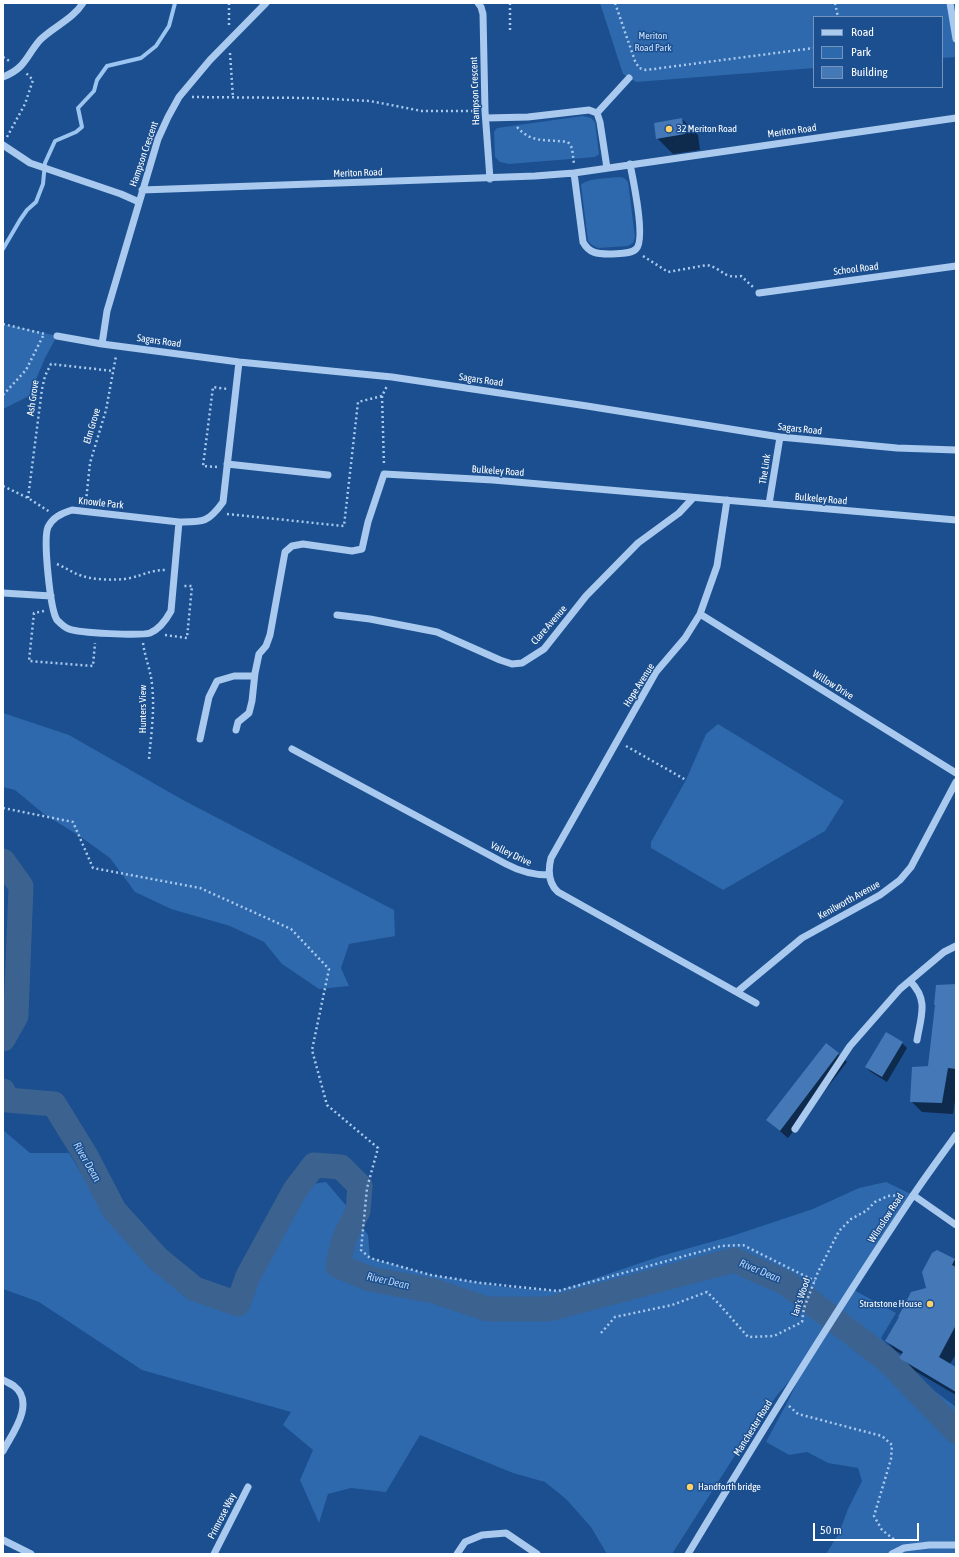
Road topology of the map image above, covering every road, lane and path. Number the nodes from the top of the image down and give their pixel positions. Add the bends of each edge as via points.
1 (83, 3) edge
2 (229, 3) edge
3 (266, 3) edge
4 (478, 3) edge
5 (510, 3) edge
6 (615, 3) edge
7 (835, 3) edge
8 (950, 3) edge
9 (838, 16) edge
10 (510, 33) dead end
11 (230, 39) junction
12 (956, 39) edge
13 (813, 48) edge
14 (3, 77) edge
15 (629, 78) dead end
16 (33, 80) dead end
17 (179, 97) junction
18 (232, 98) junction
19 (486, 114) junction
20 (597, 114) junction
21 (508, 117) junction
22 (956, 118) edge
23 (5, 146) edge
24 (630, 164) junction
25 (607, 168) junction
26 (574, 173) junction
27 (490, 178) junction
28 (142, 190) junction
29 (139, 202) junction
30 (637, 249) junction
31 (956, 266) edge
32 (759, 292) joint
33 (3, 324) edge
34 (44, 334) junction
35 (57, 336) joint
36 (102, 344) junction
37 (118, 346) junction
38 (239, 362) junction
39 (113, 371) junction
40 (236, 390) junction
41 (3, 395) edge
42 (382, 396) dead end
43 (780, 437) junction
44 (956, 450) edge
45 (227, 466) junction
46 (384, 474) junction
47 (328, 475) dead end
48 (3, 486) edge
49 (28, 498) junction
50 (693, 498) junction
51 (727, 500) junction
52 (769, 504) junction
53 (84, 512) junction
54 (224, 514) dead end
55 (244, 516) dead end
56 (55, 518) junction
57 (956, 520) edge
58 (179, 522) junction
59 (47, 561) junction
60 (175, 571) junction
61 (173, 585) junction
62 (3, 593) edge
63 (51, 596) junction
64 (53, 610) junction
65 (700, 614) junction
66 (337, 615) dead end
67 (156, 630) junction
68 (96, 632) junction
69 (143, 635) junction
70 (254, 676) junction
71 (236, 730) dead end
72 (200, 739) dead end
73 (617, 741) junction
74 (292, 749) dead end
75 (149, 759) dead end
76 (956, 773) edge
77 (686, 780) dead end
78 (956, 782) edge
79 (3, 808) edge
80 (549, 875) junction
81 (956, 946) edge
82 (910, 981) junction
83 (737, 992) junction
84 (756, 1003) dead end
85 (917, 1040) dead end
86 (795, 1128) dead end
87 (956, 1135) edge
88 (913, 1195) junction
89 (956, 1225) edge
90 (814, 1282) junction
91 (837, 1314) joint
92 (601, 1333) dead end
93 (3, 1380) edge
94 (798, 1414) dead end
95 (3, 1451) edge
96 (248, 1487) dead end
97 (3, 1540) edge
98 (956, 1545) edge
99 (904, 1548) junction
100 (31, 1554) edge
101 (214, 1554) edge
102 (457, 1554) edge
103 (538, 1554) edge
104 (688, 1554) edge
105 (892, 1554) edge

1 - 14 street via 65,22 41,40 18,69
2 - 11 path
3 - 11 street, Hampson Crescent
4 - 19 street, Hampson Crescent via 483,14
5 - 10 path
6 - 13 path via 635,61 639,68 646,70
7 - 9 path
8 - 12 street
11 - 17 street, Hampson Crescent
11 - 18 path
15 - 20 street
16 - 23 path via 25,104
17 - 18 path
17 - 28 street, Hampson Crescent via 158,139
18 - 19 path via 370,101 422,111
19 - 21 street
19 - 27 street, Hampson Crescent
20 - 21 street via 584,110
20 - 25 street
21 - 26 path via 523,134 535,140 568,142 572,148
22 - 24 street, Meriton Road
23 - 29 street via 30,163
24 - 25 street, Meriton Road
24 - 30 street via 641,229
25 - 26 street, Meriton Road
26 - 27 street, Meriton Road
26 - 30 street via 583,242 586,248 598,254 630,252
27 - 28 street, Meriton Road
28 - 29 street, Hampson Crescent
29 - 36 street, Hampson Crescent via 107,311
30 - 32 path via 644,257 668,272 713,266 726,275 741,276
31 - 32 street, School Road
33 - 34 path
34 - 35 path
34 - 41 path via 26,370
35 - 36 street, Sagars Road
36 - 37 street, Sagars Road
37 - 38 street, Sagars Road
37 - 39 path, Elm Grove
38 - 40 street, Knowle Park
38 - 43 street, Sagars Road via 392,377
39 - 49 path, Ash Grove via 51,364 42,389
39 - 53 path, Elm Grove via 106,410 90,463
40 - 45 street, Knowle Park
40 - 45 path via 212,387 203,466
42 - 46 path
43 - 44 street, Sagars Road via 897,448
43 - 52 street, The Link
45 - 47 street
45 - 58 street, Knowle Park via 223,502 211,517 205,520
46 - 50 street, Bulkeley Road via 493,480
46 - 70 street via 362,549 352,551 303,544 292,546 285,552 270,635 266,646 259,654
48 - 49 path
49 - 56 path via 47,508
50 - 51 street, Bulkeley Road
50 - 66 street, Clare Avenue via 674,517 638,543 586,596 544,649 522,663 512,664 500,660 437,632
51 - 52 street, Bulkeley Road
51 - 65 street, Hope Avenue via 717,566
52 - 57 street, Bulkeley Road
53 - 56 street, Knowle Park via 72,510
53 - 58 street, Knowle Park
54 - 55 path
56 - 59 street via 48,526 46,534
58 - 60 street
59 - 60 path via 78,575 92,578 128,578 152,570
59 - 63 street
60 - 61 street
61 - 67 street via 171,611
61 - 67 path via 192,586 187,638 162,635
62 - 63 street
63 - 64 street
64 - 68 street via 58,620 68,629
64 - 68 path via 34,613 29,661 93,666
65 - 73 street, Hope Avenue via 685,638 656,672
65 - 76 street, Willow Drive
67 - 69 street
68 - 69 street
69 - 75 path, Hunters View via 144,653 152,684 153,712
70 - 71 street via 249,714 238,722
70 - 72 street via 234,676 217,681 209,696
73 - 77 path
73 - 80 street, Hope Avenue via 551,858
74 - 80 street, Valley Drive via 519,871 532,875
78 - 83 street, Kenilworth Avenue via 911,867 900,880 880,895 802,938
79 - 90 path via 72,822 93,868 200,888 291,928 329,969 312,1050 327,1105 378,1148 367,1188 361,1250 370,1258 431,1275 558,1291 721,1246 743,1245
80 - 83 street via 558,892
81 - 82 street via 944,952
82 - 85 street via 918,989 923,1005
82 - 86 street via 850,1046
83 - 84 street
87 - 88 street, Wilmslow Road
88 - 89 street
88 - 90 path, Ian's Wood via 888,1196 851,1219 839,1231
88 - 91 street, Wilmslow Road
90 - 92 path, Ian's Wood via 804,1308 802,1322 774,1336 748,1336 707,1292 672,1305 615,1317
91 - 104 street, Manchester Road
93 - 95 street via 19,1391 24,1408
94 - 99 path via 882,1436 892,1445 891,1460 874,1516 882,1530
96 - 101 street, Primrose Way
97 - 100 street
98 - 99 street
99 - 105 street
102 - 103 street via 465,1542 482,1535 506,1533

